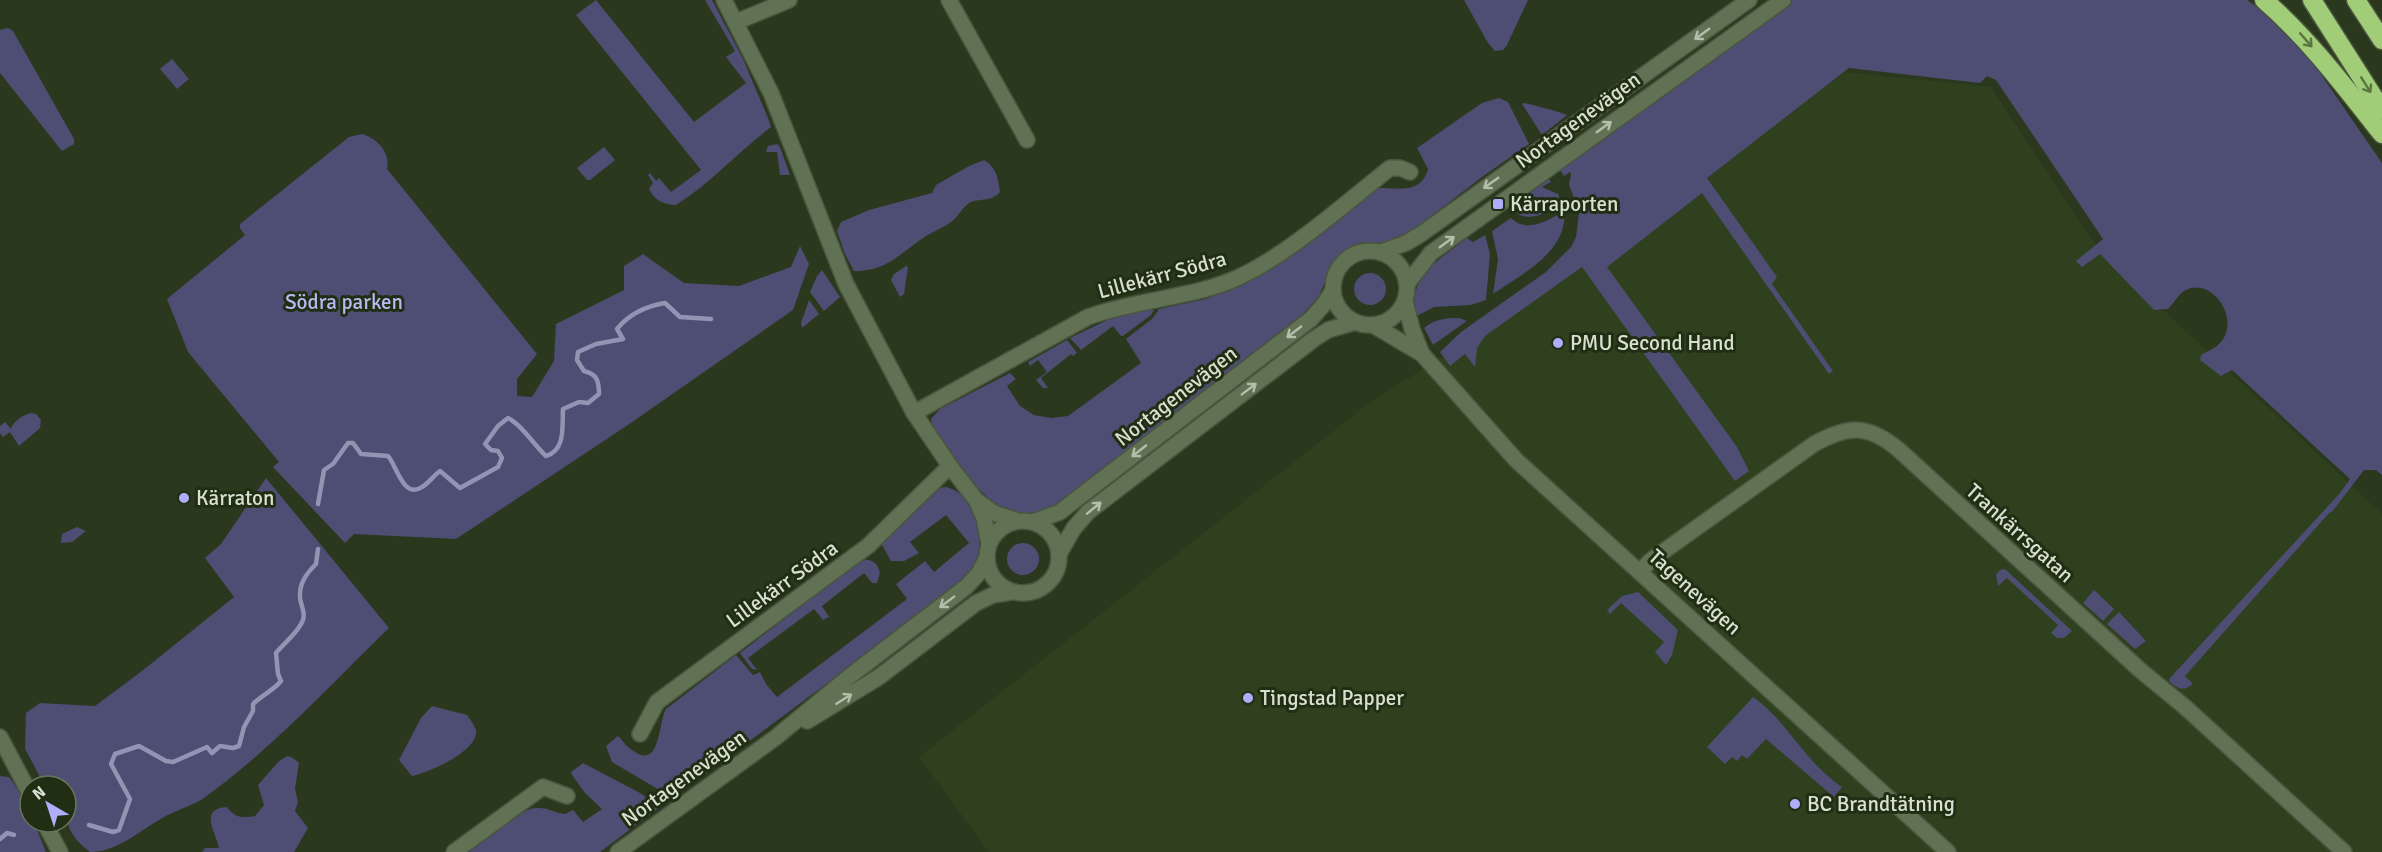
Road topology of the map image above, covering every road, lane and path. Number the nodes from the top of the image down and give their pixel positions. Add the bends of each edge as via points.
1 (724, 0) edge
2 (789, 0) edge
3 (949, 0) edge
4 (1749, 0) edge
5 (1783, 0) edge
6 (2264, 0) edge
7 (2312, 0) edge
8 (2356, 0) edge
9 (736, 22) junction
10 (2382, 40) edge
11 (2382, 110) edge
12 (2382, 134) edge
13 (1027, 140) dead end
14 (1410, 172) dead end
15 (1381, 252) junction
16 (1407, 284) junction
17 (1333, 290) junction
18 (1405, 300) junction
19 (1355, 322) junction
20 (1373, 325) junction
21 (1422, 354) junction
22 (914, 413) junction
23 (950, 466) junction
24 (976, 500) junction
25 (1026, 521) junction
26 (987, 552) junction
27 (1059, 554) junction
28 (1641, 571) junction
29 (1011, 592) junction
30 (640, 734) dead end
31 (0, 737) edge
32 (775, 738) junction
33 (4, 756) edge
34 (18, 776) edge
35 (567, 796) dead end
36 (51, 834) edge
37 (60, 852) edge
38 (454, 852) edge
39 (618, 852) edge
40 (1948, 852) edge
41 (2344, 852) edge

1 - 9 street
2 - 9 street
3 - 13 street
4 -> 15 street, Nortagenevägen via 1421,234
16 -> 5 street, Nortagenevägen via 1431,253
6 -> 12 highway via 2306,39
7 -> 11 highway
8 - 10 highway
9 - 22 street via 771,93 846,284
14 - 22 street, Lillekärr Södra via 1390,168 1252,271 1207,288 1088,317
15 - 16 street via 1399,264
15 - 17 street, Nortagenevägen via 1357,252 1347,258 1334,278
16 - 18 street
17 - 19 street via 1339,309
17 -> 25 street, Nortagenevägen via 1301,326 1060,512
18 - 20 street via 1393,317
18 - 21 street, Tagenevägen
19 - 20 street, Nortagenevägen
27 -> 19 street, Nortagenevägen via 1088,512 1314,339
20 - 21 street, Tagenevägen
21 - 28 street, Tagenevägen via 1516,460
22 - 23 street
23 - 24 street
23 - 30 street, Lillekärr Södra via 868,546 657,702
24 - 25 street via 994,513
24 - 26 street via 984,518
25 - 26 street, Nortagenevägen via 1000,528
25 - 27 street via 1051,534
26 - 29 street via 993,579
26 -> 32 street, Nortagenevägen via 979,573 966,587
27 - 29 street, Nortagenevägen via 1056,572 1045,586 1029,593
28 - 40 street, Tagenevägen
28 - 41 street, Trankärrsgatan via 1659,554 1814,444 1832,434 1868,430 1899,450
32 -> 29 street, Nortagenevägen via 879,677 976,603
31 - 33 street
32 - 39 street, Nortagenevägen
33 - 34 street
35 - 38 street via 543,787
36 - 37 street

